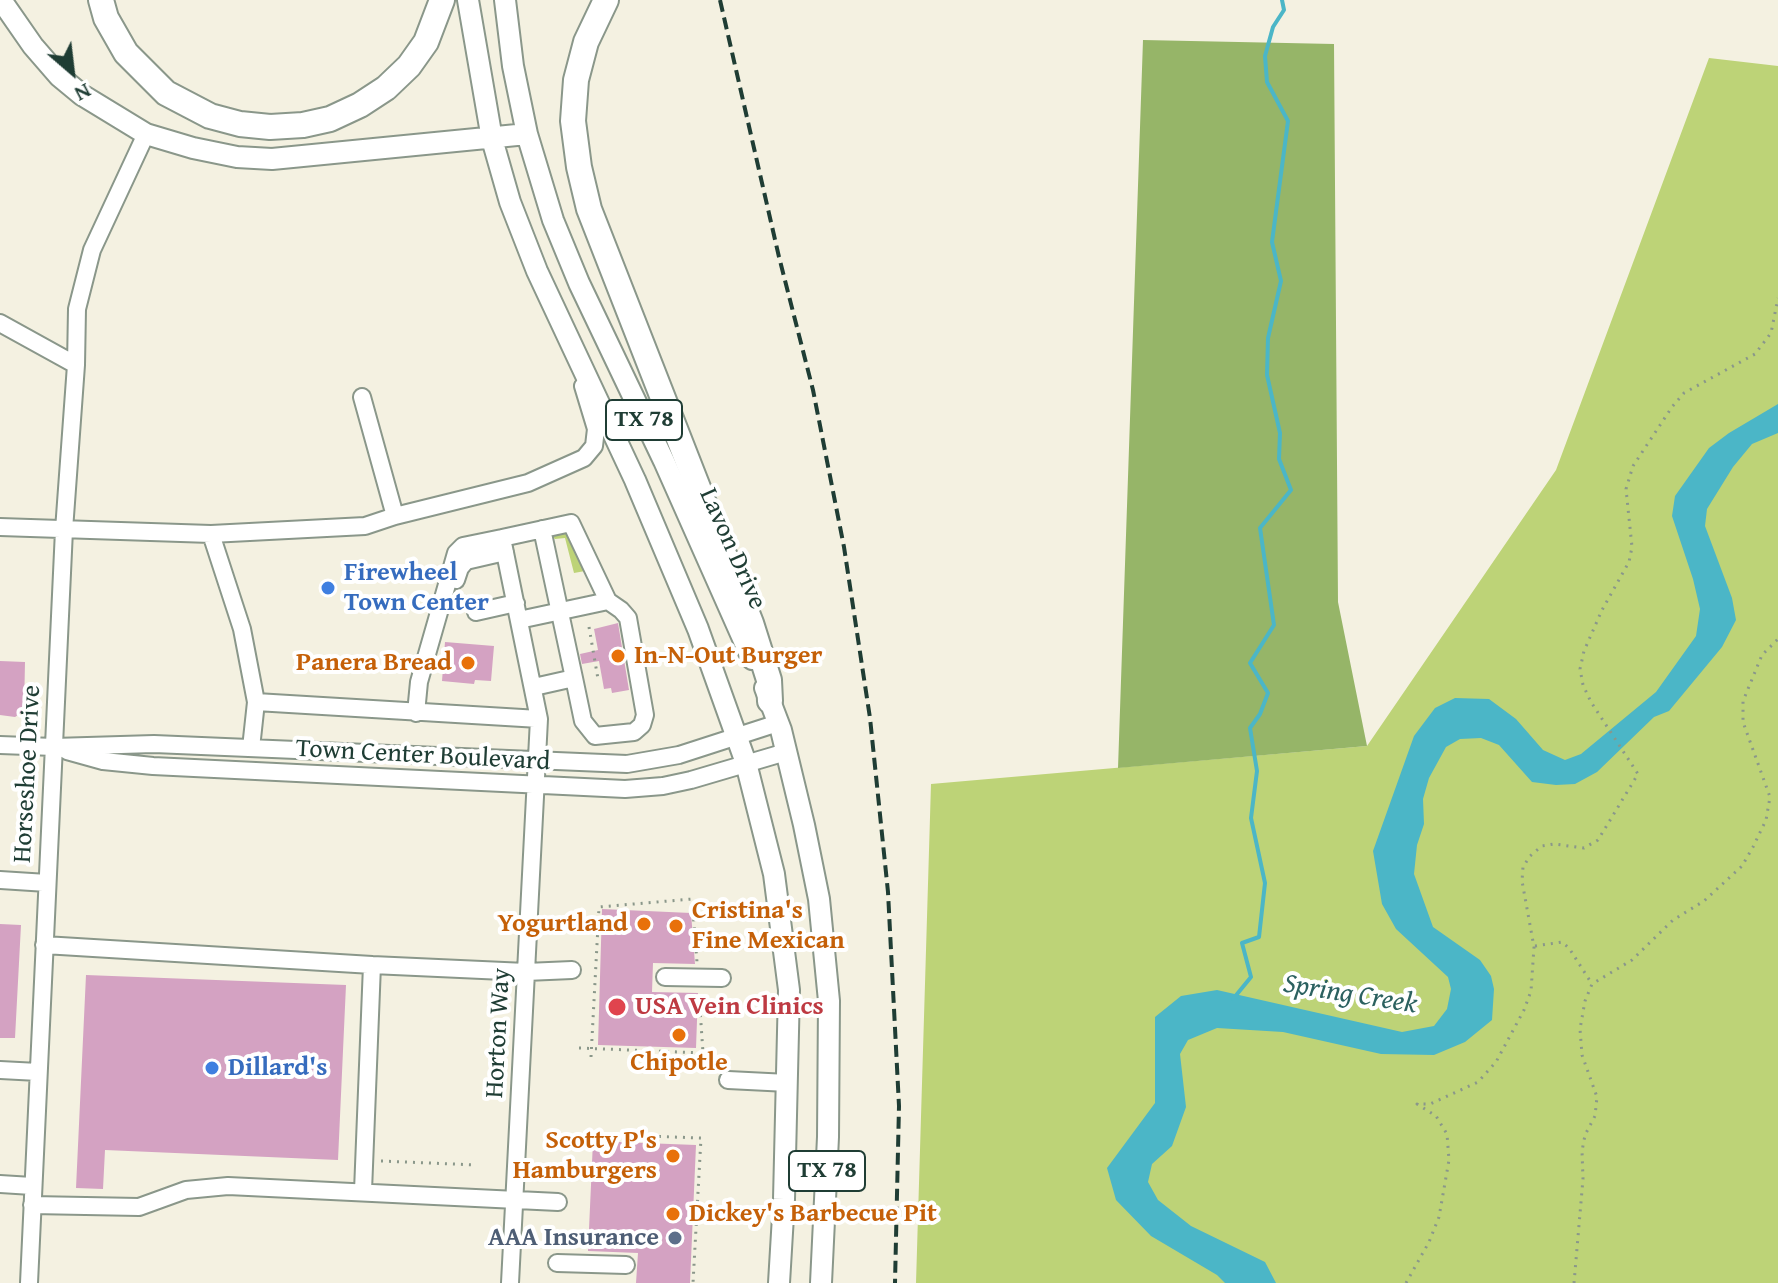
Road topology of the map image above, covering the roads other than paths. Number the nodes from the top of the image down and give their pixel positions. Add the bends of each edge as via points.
1 (1, 0) edge
2 (101, 0) edge
3 (442, 0) edge
4 (468, 0) edge
5 (505, 0) edge
6 (606, 0) edge
7 (146, 134) junction
8 (527, 134) junction
9 (492, 139) junction
10 (0, 323) edge
11 (572, 348) junction
12 (76, 365) junction
13 (362, 397) dead end
14 (395, 516) junction
15 (0, 527) edge
16 (542, 529) junction
17 (64, 530) junction
18 (211, 534) junction
19 (503, 545) junction
20 (608, 601) junction
21 (560, 611) junction
22 (476, 612) dead end
23 (518, 612) junction
24 (574, 678) junction
25 (534, 687) junction
26 (256, 702) junction
27 (417, 704) junction
28 (774, 712) junction
29 (539, 719) junction
30 (737, 737) junction
31 (0, 745) edge
32 (54, 747) junction
33 (251, 748) junction
34 (786, 752) junction
35 (539, 762) junction
36 (746, 763) junction
37 (536, 786) junction
38 (0, 880) edge
39 (47, 883) junction
40 (44, 945) junction
41 (372, 965) junction
42 (572, 970) dead end
43 (526, 972) junction
44 (665, 977) dead end
45 (722, 978) dead end
46 (0, 1070) edge
47 (38, 1072) junction
48 (728, 1080) dead end
49 (788, 1083) junction
50 (0, 1184) edge
51 (32, 1186) junction
52 (363, 1191) junction
53 (514, 1199) junction
54 (558, 1202) dead end
55 (32, 1205) junction
56 (557, 1263) dead end
57 (626, 1265) dead end
58 (29, 1283) edge
59 (510, 1283) edge
60 (779, 1283) edge
61 (821, 1283) edge

1 - 7 main road via 59,76
2 - 3 highway via 126,53 166,93 210,116 270,127 330,119 386,88 426,42
4 - 9 main road, TX 78
5 - 8 main road, Lavon Drive / TX 78
6 - 28 highway via 576,80 573,121 579,167 589,209 751,623
7 - 9 main road via 237,157 272,159
7 - 12 street, Horseshoe Drive via 92,250 77,309
8 - 9 main road
8 - 28 main road, Lavon Drive / TX 78 via 579,283
9 - 11 main road, TX 78 via 524,238
10 - 12 street
11 - 14 street via 596,429 594,446 584,458 528,483
11 - 30 main road, TX 78 via 635,480
12 - 17 street, Horseshoe Drive
13 - 14 street
14 - 18 street via 365,526
15 - 17 street
16 - 19 street
16 - 20 street via 571,523
16 - 21 street
17 - 18 street
17 - 32 street, Horseshoe Drive
18 - 26 street via 242,629
19 - 23 street, Horton Way
19 - 27 street via 460,568 435,665
20 - 21 street
20 - 24 street via 628,618 645,715 642,725 634,732 595,736 583,721
21 - 23 street
21 - 24 street
22 - 23 street
23 - 25 street, Horton Way
24 - 25 street
25 - 29 street, Horton Way
26 - 27 street
26 - 33 street
27 - 29 street
28 - 30 street, Town Center Boulevard
28 - 34 main road, Lavon Drive / TX 78
29 - 35 street, Horton Way
30 - 35 street, Town Center Boulevard via 654,761
30 - 36 main road, TX 78
31 - 32 street, Town Center Boulevard
32 - 33 street, Town Center Boulevard
32 - 37 street, Town Center Boulevard via 103,761 153,766
32 - 39 street, Horseshoe Drive
33 - 35 street, Town Center Boulevard
34 - 36 street, Town Center Boulevard
34 - 61 main road, Lavon Drive / TX 78 via 819,899 829,1001
35 - 37 street, Horton Way
36 - 37 street, Town Center Boulevard via 663,786
36 - 49 main road, TX 78 via 780,916 789,990
37 - 43 street, Horton Way
38 - 39 street
39 - 40 street, Horseshoe Drive
40 - 41 street
40 - 47 street, Horseshoe Drive
41 - 43 street
41 - 52 street
42 - 43 street
43 - 53 street, Horton Way
44 - 45 street
46 - 47 street
47 - 51 street, Horseshoe Drive
48 - 49 street
49 - 60 main road, TX 78
50 - 51 street
51 - 55 street, Horseshoe Drive
52 - 53 street
52 - 55 street via 228,1186 186,1190 139,1207
53 - 54 street
53 - 59 street, Horton Way
55 - 58 street, Horseshoe Drive
56 - 57 street

